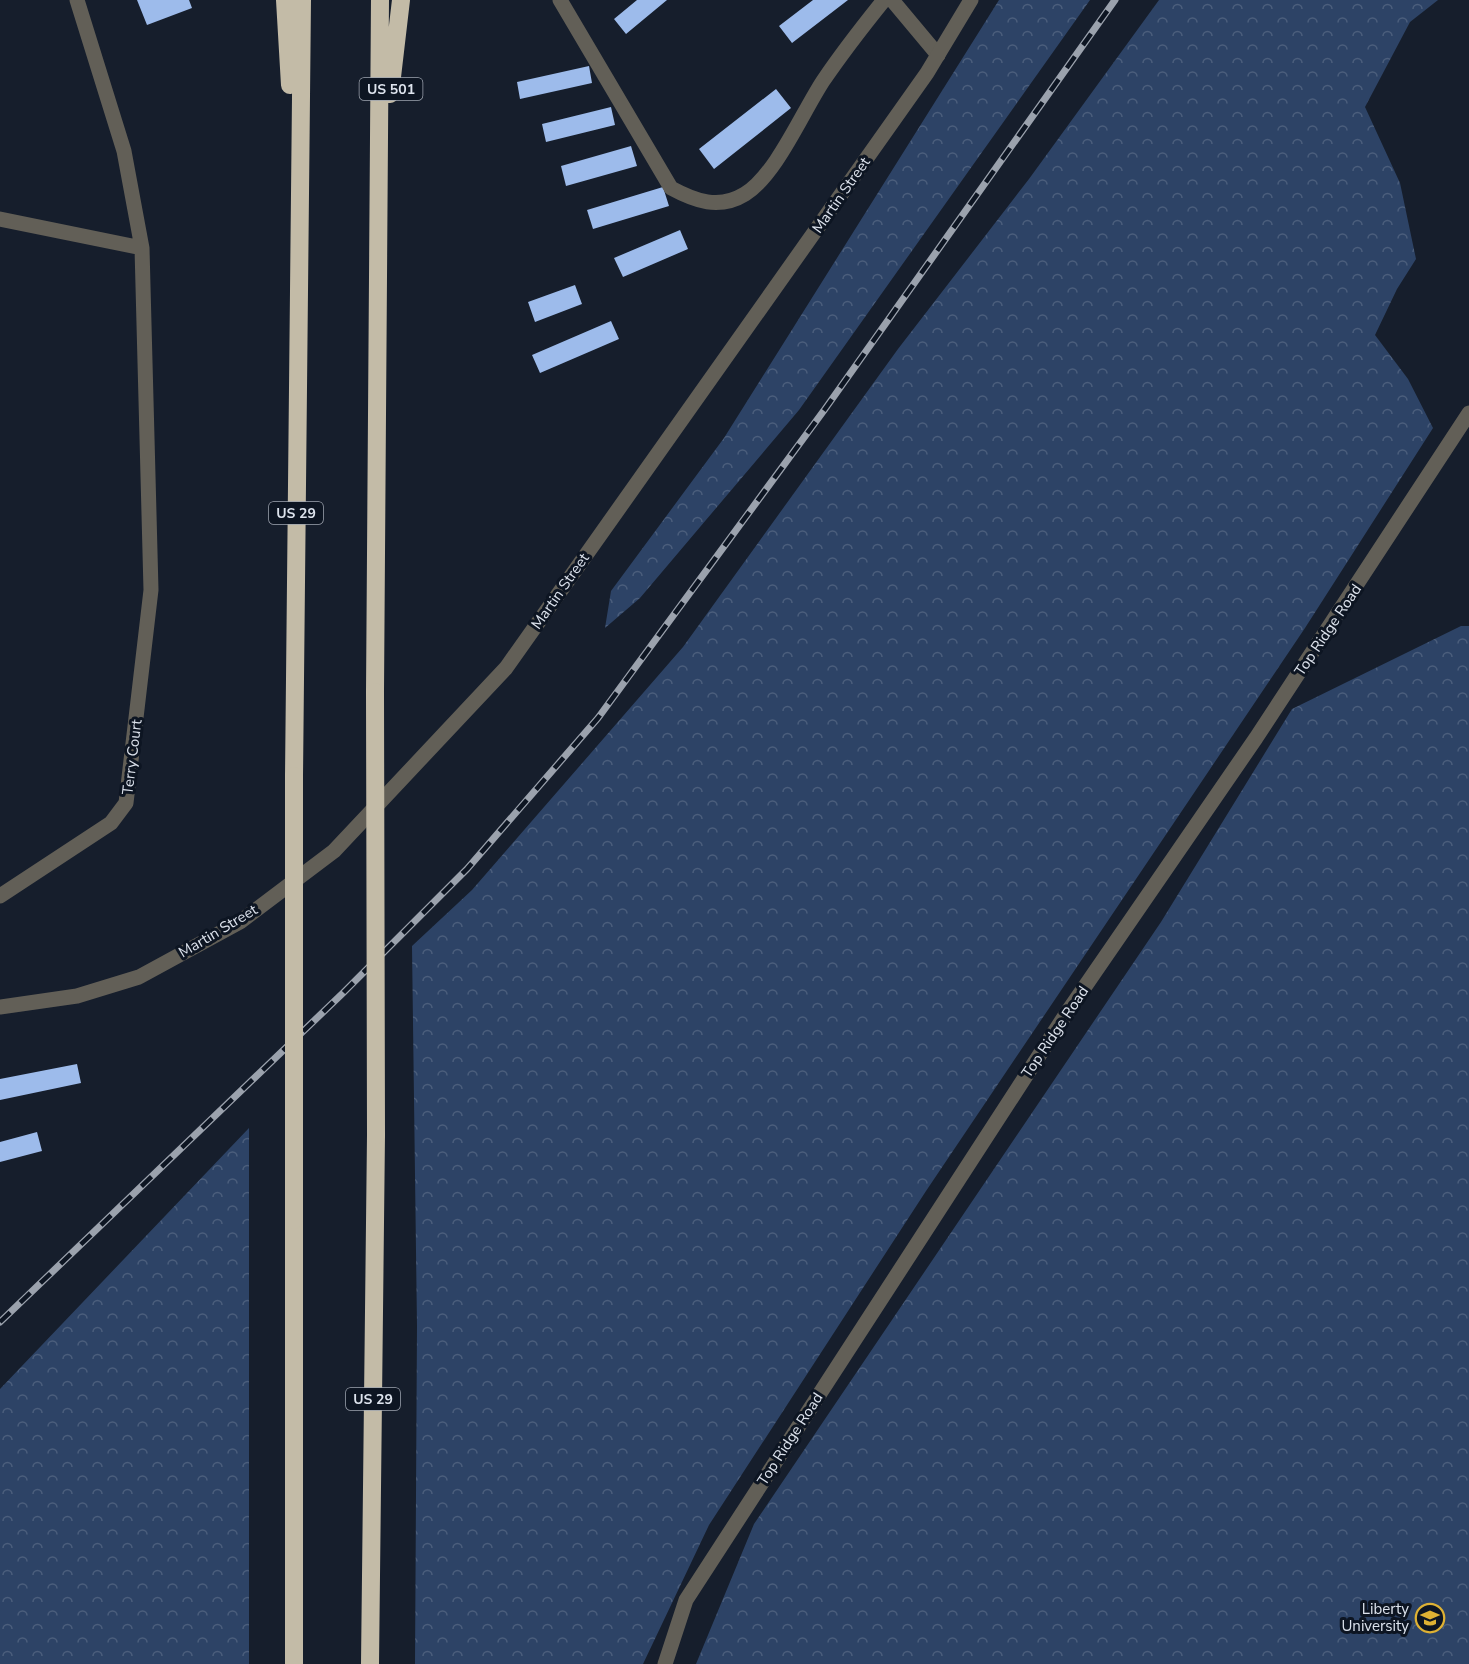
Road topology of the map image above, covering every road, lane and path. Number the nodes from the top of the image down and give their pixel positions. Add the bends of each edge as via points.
1 (77, 0) edge
2 (285, 0) edge
3 (302, 0) edge
4 (380, 0) edge
5 (401, 0) edge
6 (560, 0) edge
7 (884, 0) edge
8 (892, 0) edge
9 (971, 0) edge
10 (938, 55) junction
11 (380, 179) junction
12 (0, 219) edge
13 (142, 248) junction
14 (298, 249) junction
15 (1469, 413) edge
16 (0, 896) edge
17 (0, 1007) edge
18 (294, 1664) edge
19 (370, 1664) edge
20 (665, 1664) edge

1 - 13 street, Terry Court via 124,151
2 - 14 highway
3 - 14 highway, US 29
4 - 11 highway, US 29
5 - 11 highway, US 501
6 - 7 street via 671,188 696,201 722,202 744,195 765,177 824,81
8 - 10 street
9 - 10 street, Martin Street
10 - 17 street, Martin Street via 506,668 334,851 240,922 139,977 77,996
11 - 19 highway, US 29, bridge
12 - 13 street
13 - 16 street, Terry Court via 151,590 126,803 111,824
14 - 18 highway, US 29, bridge
15 - 20 street, Top Ridge Road via 1355,591 1066,1014 686,1600

